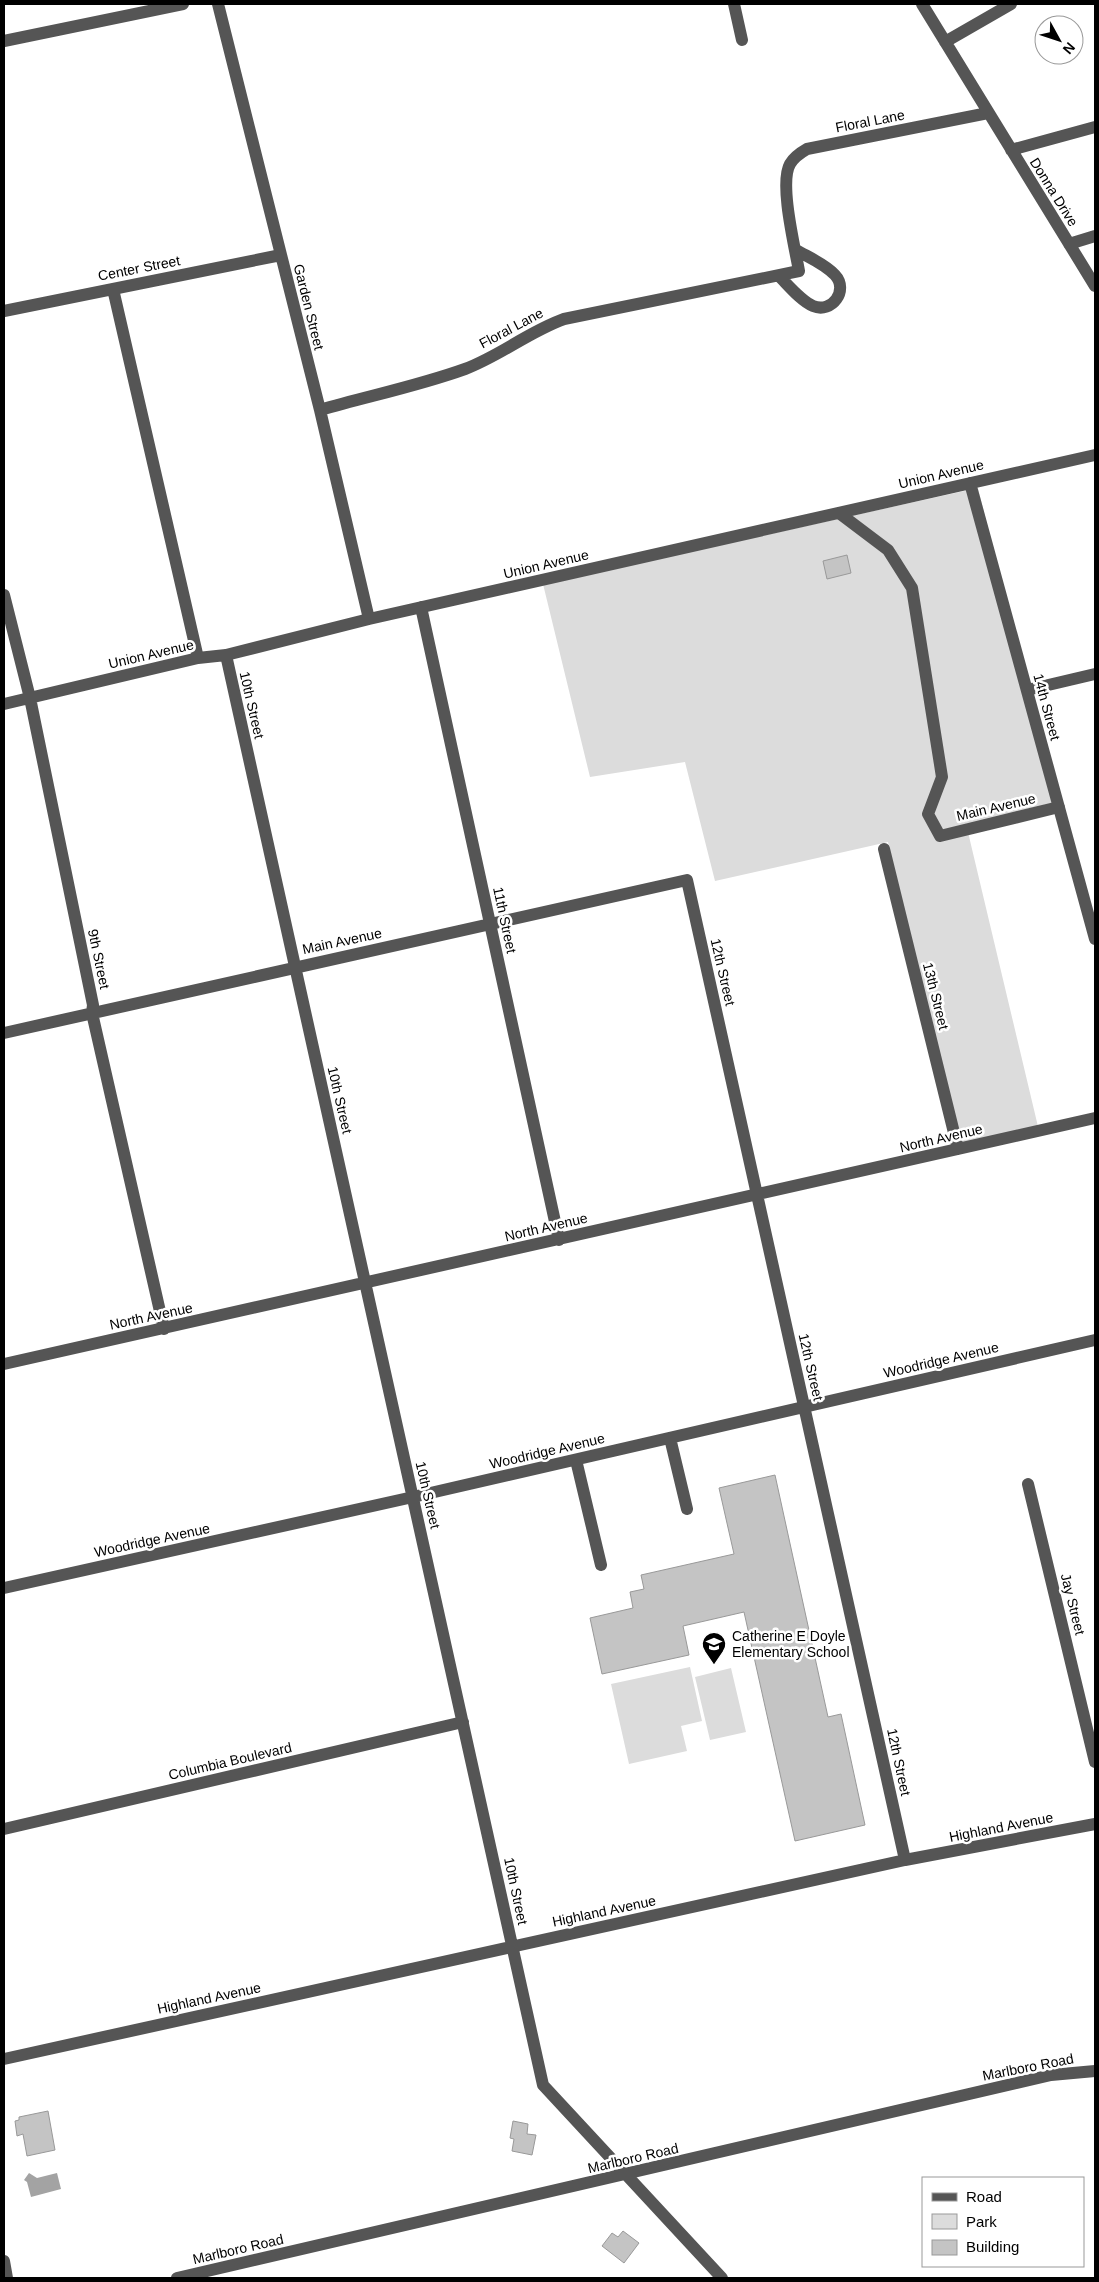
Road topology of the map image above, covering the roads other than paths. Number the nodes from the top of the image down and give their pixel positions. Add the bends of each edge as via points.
1 (183, 4) edge
2 (218, 4) edge
3 (734, 4) edge
4 (922, 4) edge
5 (1011, 4) edge
6 (742, 40) dead end
7 (4, 41) edge
8 (945, 42) junction
9 (988, 113) junction
10 (1095, 127) edge
11 (1011, 150) junction
12 (1095, 236) edge
13 (1069, 244) junction
14 (796, 250) junction
15 (281, 255) junction
16 (778, 276) junction
17 (1095, 286) edge
18 (112, 289) junction
19 (4, 311) edge
20 (320, 410) junction
21 (1095, 455) edge
22 (970, 483) junction
23 (838, 513) junction
24 (4, 595) edge
25 (420, 608) junction
26 (369, 618) junction
27 (226, 655) junction
28 (198, 658) junction
29 (1095, 674) edge
30 (1027, 690) junction
31 (30, 698) junction
32 (4, 704) edge
33 (1059, 807) junction
34 (884, 849) dead end
35 (687, 880) joint
36 (1089, 892) edge
37 (490, 924) junction
38 (1095, 939) edge
39 (295, 967) junction
40 (92, 1013) junction
41 (4, 1034) edge
42 (1095, 1118) edge
43 (958, 1149) junction
44 (758, 1195) junction
45 (559, 1240) junction
46 (366, 1284) junction
47 (164, 1329) junction
48 (1095, 1340) edge
49 (4, 1364) edge
50 (805, 1407) junction
51 (670, 1438) junction
52 (576, 1460) junction
53 (1028, 1484) dead end
54 (413, 1497) junction
55 (687, 1509) dead end
56 (601, 1565) dead end
57 (4, 1588) edge
58 (463, 1722) junction
59 (1095, 1762) edge
60 (1095, 1824) edge
61 (4, 1829) edge
62 (905, 1860) junction
63 (513, 1947) junction
64 (4, 2059) edge
65 (1095, 2071) edge
66 (625, 2175) junction
67 (4, 2261) edge
68 (7, 2278) edge
69 (177, 2278) edge
70 (722, 2278) edge

1 - 7 street
2 - 15 street, Garden Street
3 - 6 street
4 - 8 street, Donna Drive
5 - 8 street
8 - 9 street, Donna Drive
9 - 11 street, Donna Drive
9 - 14 street, Floral Lane via 807,149 796,156 790,165 785,186
10 - 11 street
11 - 13 street, Donna Drive
12 - 13 street
13 - 17 street, Donna Drive
14 - 16 street, Floral Lane via 799,272
14 - 16 street via 836,275 840,293 836,301 820,308 811,306
15 - 18 street, Center Street
15 - 20 street, Garden Street
16 - 20 street, Floral Lane via 564,319 540,327 466,369
18 - 19 street, Center Street
18 - 28 street
20 - 26 street, Garden Street
21 - 22 street, Union Avenue
22 - 23 street, Union Avenue
22 - 30 street, 14th Street
23 - 25 street, Union Avenue
23 - 33 street, Main Avenue via 888,550 912,588 942,777 928,814 940,836
24 - 31 street, 9th Street
25 - 26 street, Union Avenue
25 - 37 street, 11th Street
26 - 27 street, Union Avenue
27 - 28 street, Union Avenue
27 - 39 street, 10th Street
28 - 31 street, Union Avenue
29 - 30 street
30 - 33 street, 14th Street
31 - 32 street, Union Avenue
31 - 40 street, 9th Street
33 - 36 street, 14th Street
34 - 43 street, 13th Street
35 - 37 street, Main Avenue
35 - 44 street, 12th Street
36 - 38 street, 14th Street
37 - 39 street, Main Avenue
37 - 45 street, 11th Street
39 - 40 street, Main Avenue
39 - 46 street, 10th Street
40 - 41 street, Main Avenue
40 - 47 street, 9th Street
42 - 43 street, North Avenue
43 - 44 street, North Avenue
44 - 45 street, North Avenue
44 - 50 street, 12th Street
45 - 46 street, North Avenue
46 - 47 street, North Avenue
46 - 54 street, 10th Street
47 - 49 street, North Avenue
48 - 50 street, Woodridge Avenue
50 - 51 street, Woodridge Avenue
50 - 62 street, 12th Street
51 - 52 street, Woodridge Avenue
51 - 55 street
52 - 54 street, Woodridge Avenue
52 - 56 street
53 - 59 street, Jay Street
54 - 57 street, Woodridge Avenue
54 - 58 street, 10th Street
58 - 61 street, Columbia Boulevard
58 - 63 street, 10th Street
60 - 62 street, Highland Avenue
62 - 63 street, Highland Avenue
63 - 64 street, Highland Avenue
63 - 66 street, 10th Street via 543,2085
65 - 66 street, Marlboro Road via 1051,2075
66 - 69 street, Marlboro Road
66 - 70 street, 10th Street
67 - 68 street

